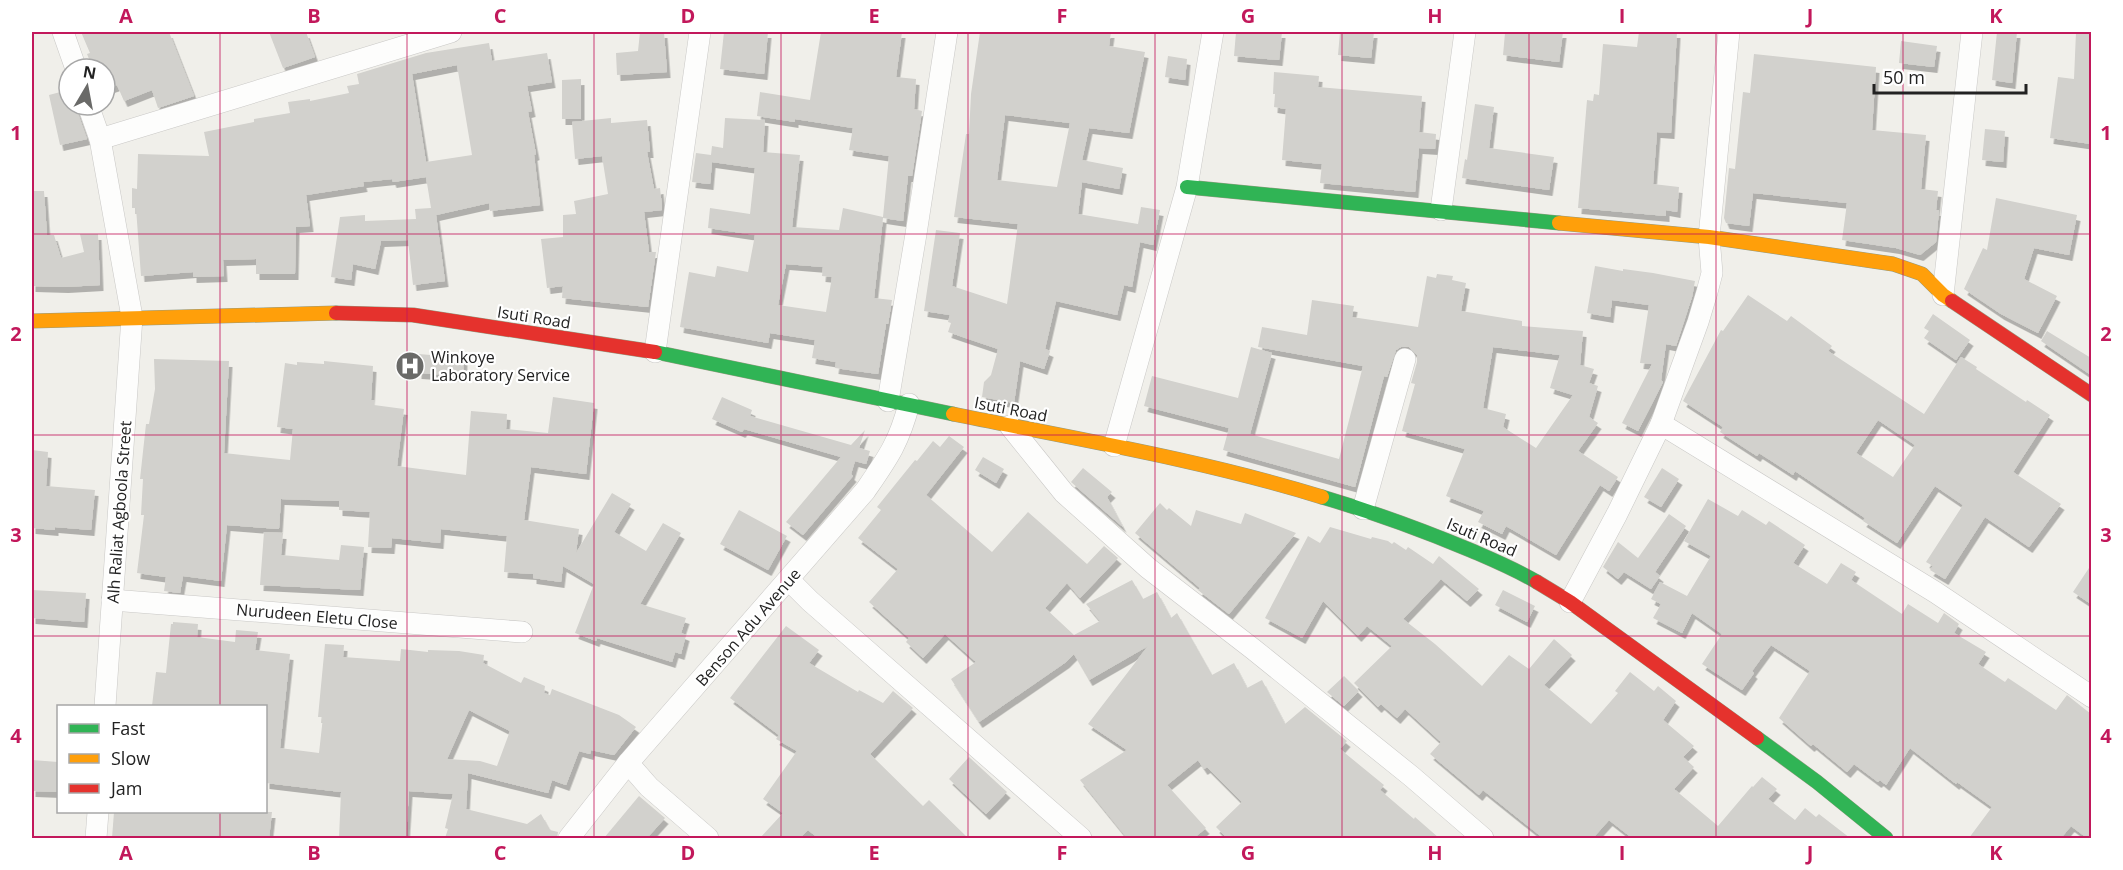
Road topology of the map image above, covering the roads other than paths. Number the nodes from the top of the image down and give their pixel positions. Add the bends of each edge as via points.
1 (63, 32) edge
2 (451, 32) edge
3 (700, 32) edge
4 (947, 32) edge
5 (1213, 32) edge
6 (1465, 32) edge
7 (1729, 32) edge
8 (1972, 32) edge
9 (72, 57) edge
10 (92, 117) edge
11 (100, 138) junction
12 (1187, 187) junction
13 (1440, 210) junction
14 (1709, 237) junction
15 (1943, 295) junction
16 (132, 317) junction
17 (32, 321) edge
18 (655, 352) junction
19 (1405, 359) dead end
20 (2091, 395) edge
21 (888, 401) junction
22 (909, 404) junction
23 (1661, 424) junction
24 (1010, 426) junction
25 (1114, 446) junction
26 (1363, 509) junction
27 (789, 580) junction
28 (112, 600) junction
29 (1570, 602) junction
30 (522, 632) dead end
31 (2091, 697) edge
32 (105, 705) edge
33 (628, 763) junction
34 (98, 813) edge
35 (96, 838) edge
36 (569, 838) edge
37 (708, 838) edge
38 (1081, 838) edge
39 (1483, 838) edge
40 (1886, 838) edge

1 - 9 street
2 - 11 street
3 - 18 street
4 - 21 street
5 - 12 street
6 - 13 street
7 - 14 street
8 - 15 street
10 - 11 street, Alh Raliat Agboola Street
11 - 16 street, Alh Raliat Agboola Street
12 - 13 street
12 - 25 street
13 - 14 street
14 - 15 street via 1893,264 1922,274
14 - 23 street via 1712,273
15 - 20 street
16 - 17 street, Isuti Road
16 - 18 street, Isuti Road via 413,315
16 - 28 street, Alh Raliat Agboola Street
18 - 21 street, Isuti Road
19 - 26 street
21 - 22 street, Isuti Road
22 - 24 street, Isuti Road
22 - 27 street, Benson Adu Avenue via 888,458
23 - 29 street
23 - 31 street via 1935,592
24 - 25 street, Isuti Road
24 - 39 street via 1064,493 1148,568 1411,776
25 - 26 street, Isuti Road via 1281,484
26 - 29 street, Isuti Road via 1517,570
27 - 33 street, Benson Adu Avenue
27 - 38 street
28 - 30 street, Nurudeen Eletu Close
28 - 32 street, Alh Raliat Agboola Street
29 - 40 street, Isuti Road via 1817,782
33 - 36 street, Benson Adu Avenue
33 - 37 street via 649,787
34 - 35 street

